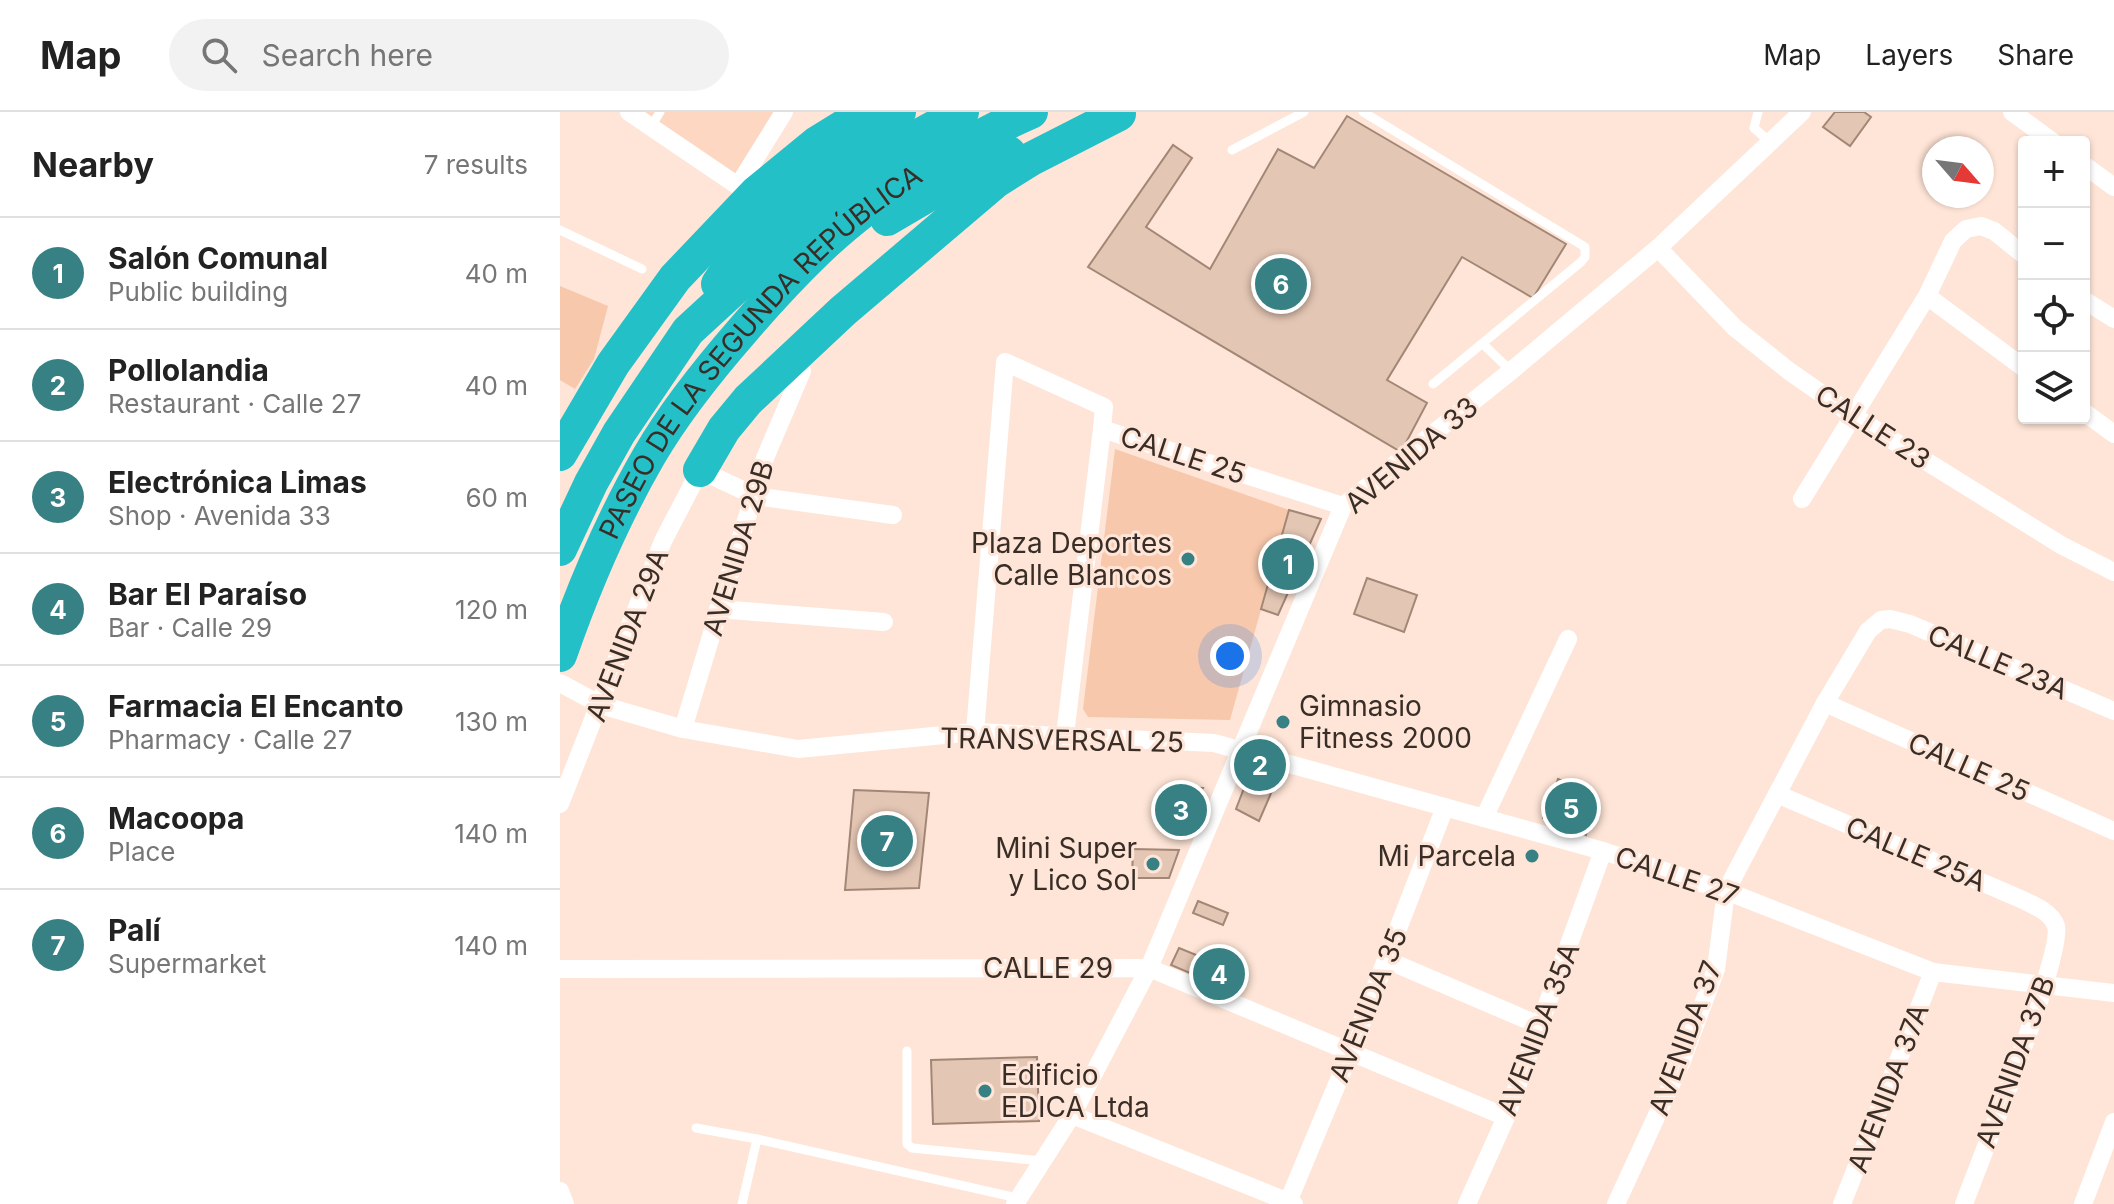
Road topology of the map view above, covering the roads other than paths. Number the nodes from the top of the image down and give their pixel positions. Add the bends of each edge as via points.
1 (629, 112) edge
2 (784, 112) edge
3 (867, 112) edge
4 (899, 112) edge
5 (962, 112) edge
6 (1031, 112) edge
7 (1304, 112) edge
8 (1363, 112) edge
9 (1758, 112) edge
10 (1802, 112) edge
11 (2012, 112) edge
12 (1121, 113) edge
13 (656, 120) edge
14 (2045, 136) edge
15 (1770, 142) junction
16 (1232, 150) dead end
17 (2090, 169) edge
18 (2114, 187) edge
19 (560, 230) edge
20 (1658, 248) junction
21 (2018, 250) edge
22 (642, 269) dead end
23 (1927, 296) junction
24 (2090, 304) edge
25 (763, 307) junction
26 (2114, 319) edge
27 (688, 331) junction
28 (1483, 344) junction
29 (2018, 364) edge
30 (802, 371) dead end
31 (1511, 371) junction
32 (1433, 384) dead end
33 (2090, 416) edge
34 (1855, 417) junction
35 (1102, 429) junction
36 (2114, 434) edge
37 (560, 454) edge
38 (700, 470) junction
39 (755, 496) junction
40 (1802, 499) dead end
41 (1343, 506) junction
42 (893, 515) dead end
43 (560, 549) edge
44 (2114, 572) edge
45 (718, 609) junction
46 (1881, 620) joint
47 (884, 622) dead end
48 (1568, 639) dead end
49 (560, 655) edge
50 (560, 683) edge
51 (1825, 703) junction
52 (601, 705) junction
53 (2114, 711) edge
54 (683, 729) junction
55 (975, 732) junction
56 (1065, 735) junction
57 (1241, 749) junction
58 (1777, 794) junction
59 (560, 804) edge
60 (1445, 807) junction
61 (1484, 818) junction
62 (2114, 831) edge
63 (1603, 851) junction
64 (1726, 891) junction
65 (2053, 918) joint
66 (1387, 960) junction
67 (1149, 968) junction
68 (560, 969) edge
69 (1933, 972) junction
70 (2044, 985) junction
71 (2114, 993) edge
72 (1541, 1026) junction
73 (907, 1051) dead end
74 (1350, 1053) junction
75 (1072, 1115) junction
76 (1506, 1117) junction
77 (2114, 1122) edge
78 (696, 1128) dead end
79 (757, 1139) junction
80 (1042, 1161) junction
81 (560, 1191) edge
82 (1016, 1201) edge
83 (1291, 1203) edge
84 (2090, 1203) edge
85 (565, 1204) edge
86 (742, 1204) edge
87 (1467, 1204) edge
88 (1616, 1204) edge
89 (1842, 1204) edge
90 (1964, 1204) edge

1 - 13 street
2 - 13 street via 738,186
3 - 37 highway via 817,143 756,193 675,278 613,364
4 - 27 highway via 838,155 773,212
5 - 27 highway, PASEO DE LA SEGUNDA REPÚBLICA via 859,174
6 - 25 highway, PASEO DE LA SEGUNDA REPÚBLICA via 923,170 867,208 819,248
7 - 16 lane
8 - 28 lane via 1585,247 1581,262
9 - 15 lane via 1754,128
10 - 15 street, AVENIDA 33
11 - 14 street
12 - 25 highway via 996,159 945,185 881,223
12 - 38 highway via 996,181 748,400
15 - 20 street, AVENIDA 33
17 - 18 street
19 - 22 lane
20 - 31 street, AVENIDA 33
20 - 34 street, CALLE 23 via 1766,355
21 - 23 street via 1994,231 1966,229 1953,241
23 - 29 street
23 - 34 street
24 - 26 street
25 - 49 highway, PASEO DE LA SEGUNDA REPÚBLICA via 708,370 650,453 599,551
27 - 43 highway, PASEO DE LA SEGUNDA REPÚBLICA via 619,433
28 - 31 lane
28 - 32 lane
30 - 39 street, AVENIDA 29B via 765,458
31 - 41 street, AVENIDA 33
33 - 36 street
34 - 40 street
34 - 44 street, CALLE 23 via 2061,545
35 - 41 street, CALLE 25
35 - 55 street, CALLE 25 via 1104,407 1005,362
35 - 56 street
38 - 39 street
38 - 52 street, AVENIDA 29A via 663,541
39 - 42 street
39 - 45 street, AVENIDA 29B
41 - 57 street, AVENIDA 33
45 - 47 street
45 - 54 street, AVENIDA 29B
46 - 51 street, AVENIDA 37 via 1868,631
46 - 53 street, CALLE 23A via 1910,624
48 - 61 street
50 - 52 street
51 - 58 street, AVENIDA 37
51 - 62 street, CALLE 25
52 - 54 street, TRANSVERSAL 25
52 - 59 street, AVENIDA 29A
54 - 55 street, TRANSVERSAL 25 via 798,749
55 - 56 street, TRANSVERSAL 25
56 - 57 street, TRANSVERSAL 25
57 - 60 street, CALLE 27
57 - 67 street, AVENIDA 33
58 - 64 street, AVENIDA 37
58 - 65 street, CALLE 25A via 2023,900
60 - 61 street, CALLE 27
60 - 66 street, AVENIDA 35
61 - 63 street, CALLE 27
63 - 64 street, CALLE 27
63 - 72 street, AVENIDA 35A
64 - 69 street, CALLE 27
64 - 88 street, AVENIDA 37 via 1716,969 1681,1063
65 - 70 street, AVENIDA 37B via 2057,940
66 - 72 street
66 - 74 street, AVENIDA 35
67 - 68 street, CALLE 29
67 - 74 street, CALLE 29
67 - 75 street, AVENIDA 33
69 - 70 street, CALLE 27
69 - 89 street, AVENIDA 37A
70 - 71 street, CALLE 27
70 - 90 street, AVENIDA 37B
72 - 76 street, AVENIDA 35A
73 - 80 lane via 907,1144
74 - 76 street, CALLE 29
74 - 83 street, AVENIDA 35
75 - 80 street, AVENIDA 33
75 - 83 street
76 - 87 street, AVENIDA 35A
77 - 84 street
78 - 79 lane
79 - 82 lane
79 - 86 lane
80 - 82 street, AVENIDA 33
81 - 85 street

